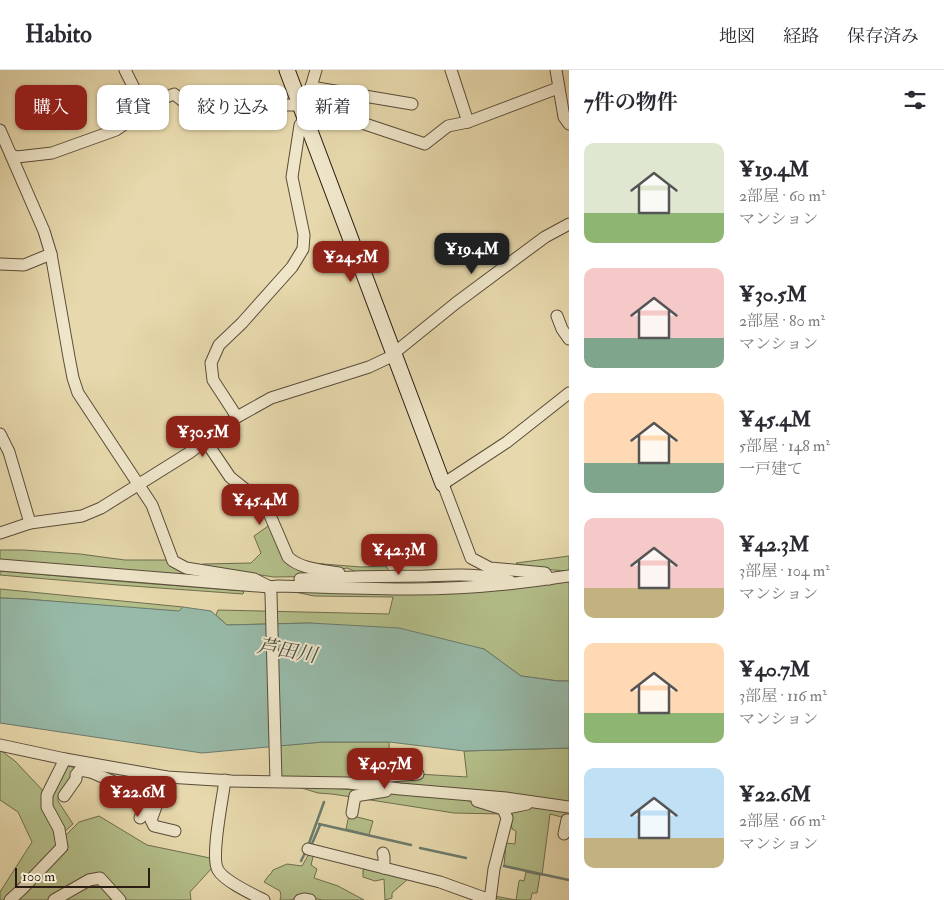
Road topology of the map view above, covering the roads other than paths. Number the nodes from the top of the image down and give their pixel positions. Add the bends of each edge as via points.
1 (124, 70) edge
2 (287, 70) edge
3 (316, 70) edge
4 (451, 70) edge
5 (556, 70) edge
6 (132, 85) edge
7 (312, 85) edge
8 (558, 88) junction
9 (169, 96) edge
10 (297, 97) edge
11 (369, 97) edge
12 (412, 104) dead end
13 (297, 105) edge
14 (468, 122) junction
15 (569, 124) edge
16 (369, 125) edge
17 (0, 130) edge
18 (116, 130) edge
19 (299, 130) edge
20 (310, 130) edge
21 (11, 155) junction
22 (569, 224) edge
23 (52, 254) junction
24 (0, 264) edge
25 (557, 316) dead end
26 (569, 339) edge
27 (394, 355) junction
28 (569, 393) edge
29 (237, 417) junction
30 (0, 434) edge
31 (205, 440) junction
32 (139, 484) junction
33 (443, 484) junction
34 (30, 523) junction
35 (0, 532) edge
36 (471, 558) junction
37 (0, 565) edge
38 (457, 575) junction
39 (569, 576) edge
40 (344, 577) junction
41 (549, 579) junction
42 (519, 583) junction
43 (271, 590) junction
44 (0, 745) edge
45 (64, 759) junction
46 (92, 768) junction
47 (418, 774) dead end
48 (167, 777) junction
49 (275, 777) junction
50 (225, 780) junction
51 (114, 782) dead end
52 (348, 783) junction
53 (400, 789) junction
54 (470, 795) junction
55 (64, 796) dead end
56 (157, 802) junction
57 (530, 802) junction
58 (569, 807) edge
59 (503, 809) junction
60 (352, 813) dead end
61 (140, 818) dead end
62 (569, 820) edge
63 (175, 831) dead end
64 (564, 834) dead end
65 (308, 849) dead end
66 (383, 853) dead end
67 (384, 868) junction
68 (10, 900) edge
69 (54, 900) edge
70 (120, 900) edge
71 (264, 900) edge
72 (300, 900) edge
73 (310, 900) edge

1 - 6 street
2 - 10 street
3 - 7 street
4 - 14 street
5 - 8 street
8 - 14 street
8 - 15 street via 564,117
9 - 13 street via 174,94 194,110 209,112 262,104
11 - 12 street
14 - 16 street via 448,126 425,144
17 - 21 street
18 - 21 street via 52,153
19 - 29 street via 292,177 304,235 302,249 292,267 219,345 211,363 213,380
20 - 27 street
21 - 23 street
22 - 27 street via 545,237 456,303
23 - 24 street via 24,265
23 - 32 street via 78,393
25 - 26 street
27 - 29 street via 369,368 271,398
27 - 33 street
28 - 33 street via 506,442
29 - 31 street
30 - 34 street via 9,452
31 - 32 street
31 - 40 street via 230,477 266,506 291,560 344,574
32 - 34 street via 102,508 82,516
32 - 43 street via 152,505 173,561 186,568 254,579
33 - 36 street
34 - 35 street
36 - 38 street
36 - 41 street via 490,568 545,573
37 - 43 street
38 - 40 street
38 - 42 street via 498,577
39 - 41 street
40 - 43 street via 278,581
41 - 42 street
42 - 43 street via 413,589 278,586
43 - 49 street
44 - 45 street
45 - 46 street
45 - 68 street via 47,795 47,808 59,829 62,847
46 - 48 street
46 - 51 street
46 - 55 street via 80,770 76,775 79,781
47 - 52 street
48 - 50 street
48 - 56 street
49 - 50 street
49 - 52 street
50 - 71 street via 216,843 217,868 231,881
52 - 53 street
53 - 54 street
53 - 60 street via 354,796
54 - 57 street
54 - 59 street via 479,802
56 - 61 street
56 - 63 street via 151,820 154,826
57 - 58 street
57 - 59 street
59 - 67 street via 507,818 490,900 445,883
62 - 64 street via 566,820
65 - 67 street
66 - 67 street
69 - 70 street via 89,880 100,878
72 - 73 street

